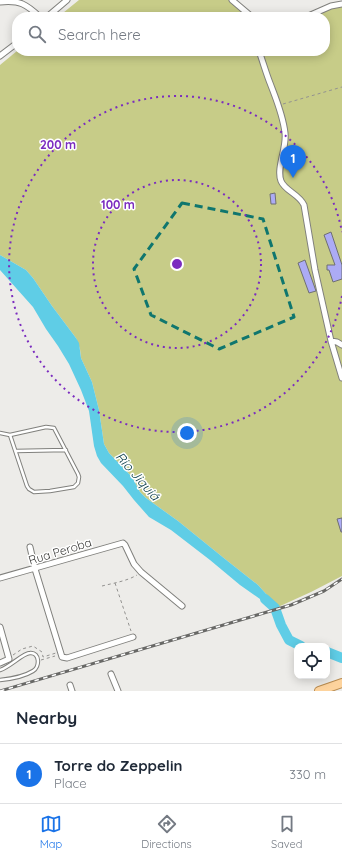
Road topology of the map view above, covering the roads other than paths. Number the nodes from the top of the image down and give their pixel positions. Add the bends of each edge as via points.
1 (67, 0) edge
2 (232, 0) edge
3 (0, 2) edge
4 (342, 4) edge
5 (34, 12) edge
6 (53, 12) edge
7 (246, 12) edge
8 (317, 12) edge
9 (12, 47) edge
10 (0, 56) edge
11 (261, 56) edge
12 (331, 341) junction
13 (342, 345) edge
14 (342, 378) edge
15 (0, 433) edge
16 (10, 435) junction
17 (66, 450) junction
18 (16, 451) junction
19 (30, 547) dead end
20 (35, 569) junction
21 (0, 578) edge
22 (182, 606) dead end
23 (0, 627) edge
24 (133, 638) road end
25 (0, 663) edge
26 (0, 670) edge
27 (111, 674) dead end
28 (0, 680) edge
29 (342, 683) edge
30 (118, 691) edge
31 (318, 691) edge

1 - 6 street
2 - 7 street
3 - 5 street via 19,1
4 - 8 street
9 - 10 street
11 - 12 street via 279,105 286,135 280,177 283,184 304,204
12 - 13 street
12 - 14 street
15 - 16 lane
16 - 17 lane via 52,427
16 - 18 lane
17 - 18 lane
17 - 18 lane via 78,474 78,483 74,487 37,492 31,491 27,486
19 - 20 street
20 - 21 street, Rua Peroba
20 - 22 street, Rua Peroba via 122,543 125,544 140,572
20 - 24 street via 63,658
23 - 25 street via 9,659
26 - 28 lane via 28,653 33,653 38,658 35,670
27 - 30 street
29 - 31 main road

